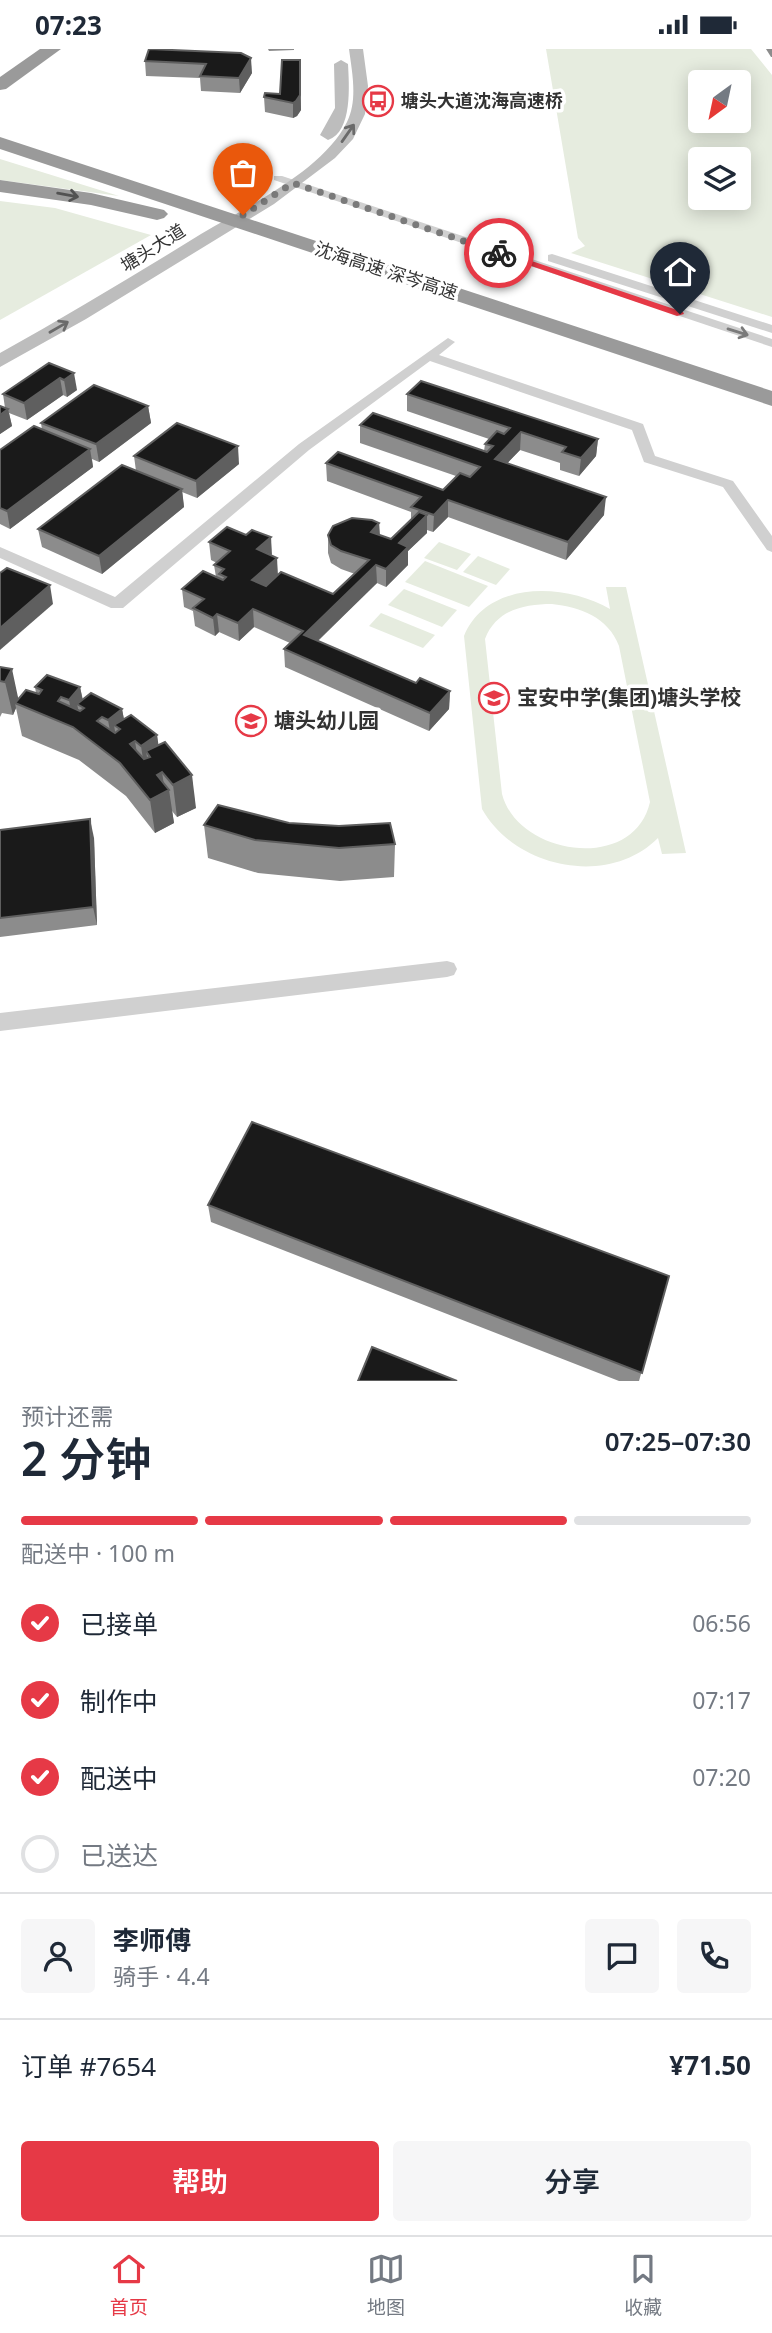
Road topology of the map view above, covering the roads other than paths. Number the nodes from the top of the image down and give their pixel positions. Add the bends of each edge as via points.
1 (36, 49) edge
2 (52, 49) edge
3 (339, 49) edge
4 (356, 49) edge
5 (0, 74) edge
6 (0, 85) edge
7 (0, 128) edge
8 (35, 134) dead end
9 (0, 143) edge
10 (106, 162) junction
11 (291, 177) junction
12 (0, 186) edge
13 (197, 200) junction
14 (273, 233) junction
15 (772, 330) edge
16 (448, 342) dead end
17 (772, 343) edge
18 (0, 345) edge
19 (428, 356) junction
20 (0, 361) edge
21 (772, 383) edge
22 (772, 400) edge
23 (772, 547) edge
24 (0, 552) edge
25 (447, 969) dead end
26 (0, 1022) edge

1 - 5 highway
2 - 6 highway
3 - 11 main road, 塘头大道 via 344,95 337,122
11 -> 4 main road, 塘头大道 via 330,154 355,124 361,95
7 - 10 highway, 沈海高速 深岑高速
8 - 10 highway
9 - 13 highway, 沈海高速 深岑高速
10 - 13 highway, 沈海高速 深岑高速
11 - 15 street
11 -> 17 street
11 - 18 main road, 塘头大道
20 -> 11 main road, 塘头大道 via 141,279
12 -> 14 highway
13 - 14 highway, 沈海高速 深岑高速
14 - 21 highway, 沈海高速 深岑高速
14 - 22 highway via 585,347
16 - 19 street
19 - 23 street via 638,427 649,459 728,484
19 - 24 street via 304,446 117,604
25 - 26 street

